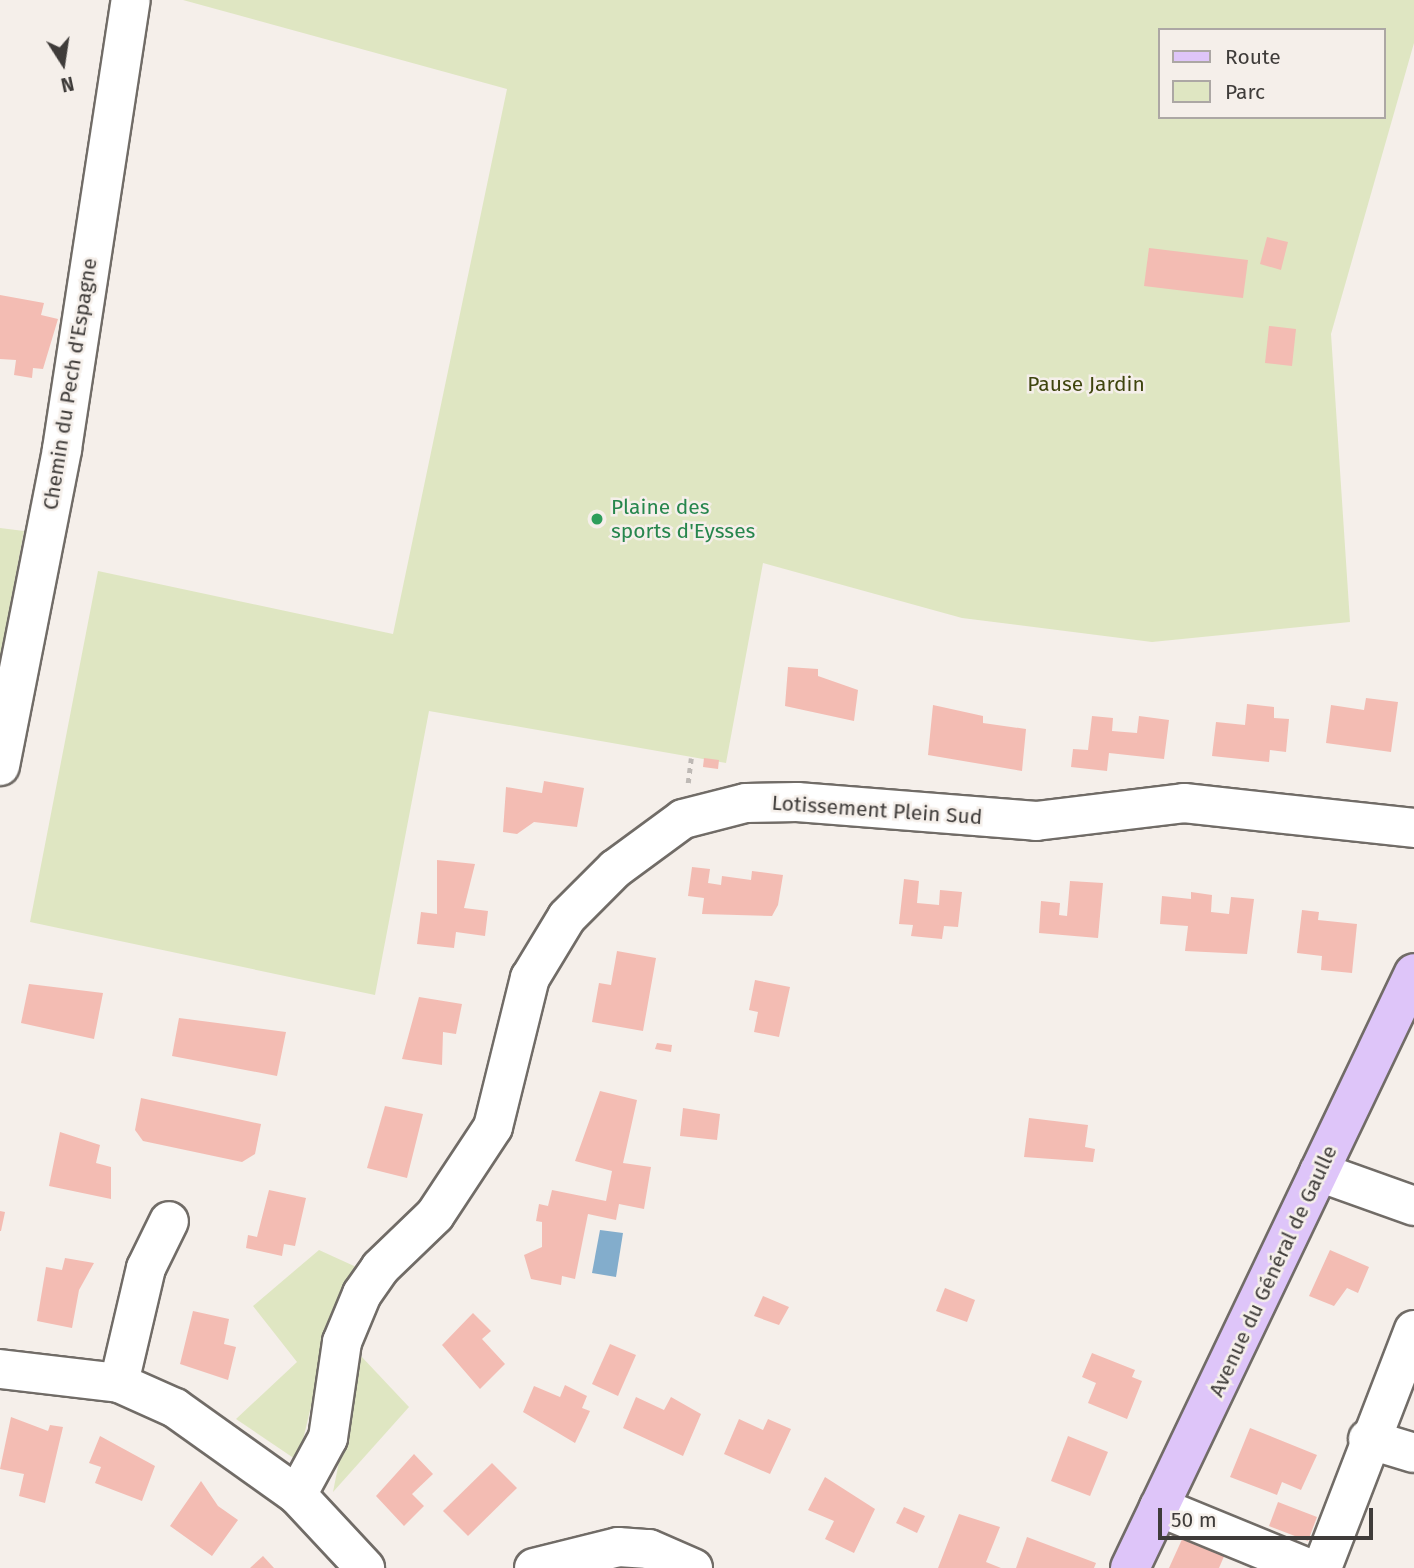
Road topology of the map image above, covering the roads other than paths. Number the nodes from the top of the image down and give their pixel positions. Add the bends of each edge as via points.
1 (131, 0) edge
2 (0, 766) edge
3 (1414, 828) edge
4 (1414, 972) edge
5 (1319, 1172) junction
6 (1414, 1206) edge
7 (169, 1221) dead end
8 (1414, 1330) edge
9 (0, 1368) edge
10 (119, 1383) junction
11 (1368, 1439) junction
12 (1414, 1453) edge
13 (297, 1494) junction
14 (1159, 1507) junction
15 (365, 1568) edge
16 (534, 1568) edge
17 (693, 1568) edge
18 (1130, 1568) edge
19 (1308, 1568) edge
20 (1322, 1568) edge

1 - 2 street, Chemin du Pech d'Espagne via 62,449
3 - 13 street, Lotissement Plein Sud via 1184,803 1036,821 797,802 746,803 683,819 615,870 567,917 530,978 493,1127 435,1215 380,1268 362,1294 342,1342 328,1438
4 - 5 main road, Avenue du Général de Gaulle
5 - 6 street
5 - 14 main road, Avenue du Général de Gaulle
7 - 10 street via 146,1268
8 - 11 street
9 - 10 street
10 - 13 street via 218,1433
11 - 12 street
11 - 20 street
13 - 15 street
14 - 18 main road, Avenue du Général de Gaulle
14 - 19 street
16 - 17 street via 618,1547 649,1549

